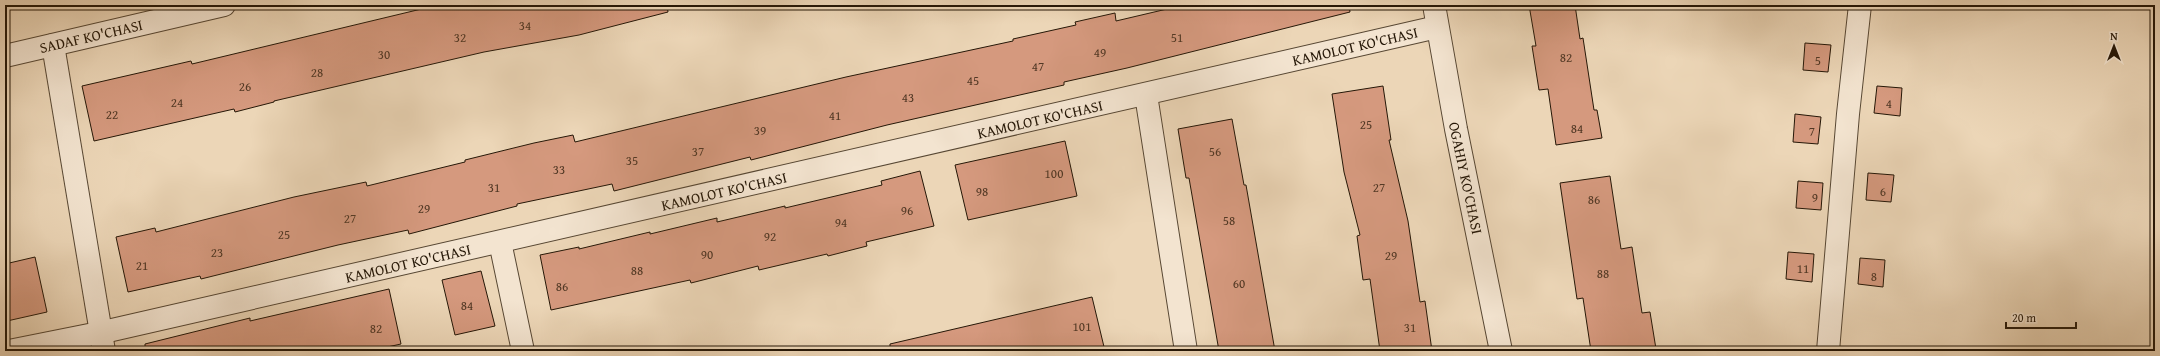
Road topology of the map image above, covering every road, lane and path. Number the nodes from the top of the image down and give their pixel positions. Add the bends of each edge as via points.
1 (224, 5) edge
2 (1434, 5) edge
3 (1860, 5) edge
4 (1437, 27) junction
5 (53, 45) junction
6 (5, 56) edge
7 (1146, 95) junction
8 (500, 242) junction
9 (101, 342) edge
10 (9, 351) edge
11 (523, 351) edge
12 (1186, 351) edge
13 (1502, 351) edge
14 (1828, 351) edge

1 - 5 street, SADAF KO'CHASI
2 - 4 street, OGAHIY KO'CHASI
3 - 14 street
4 - 7 street, KAMOLOT KO'CHASI
4 - 13 street, OGAHIY KO'CHASI
5 - 6 street, SADAF KO'CHASI
5 - 9 street
7 - 8 street, KAMOLOT KO'CHASI
7 - 12 street
8 - 9 street, KAMOLOT KO'CHASI
8 - 11 street
9 - 10 street, KAMOLOT KO'CHASI

